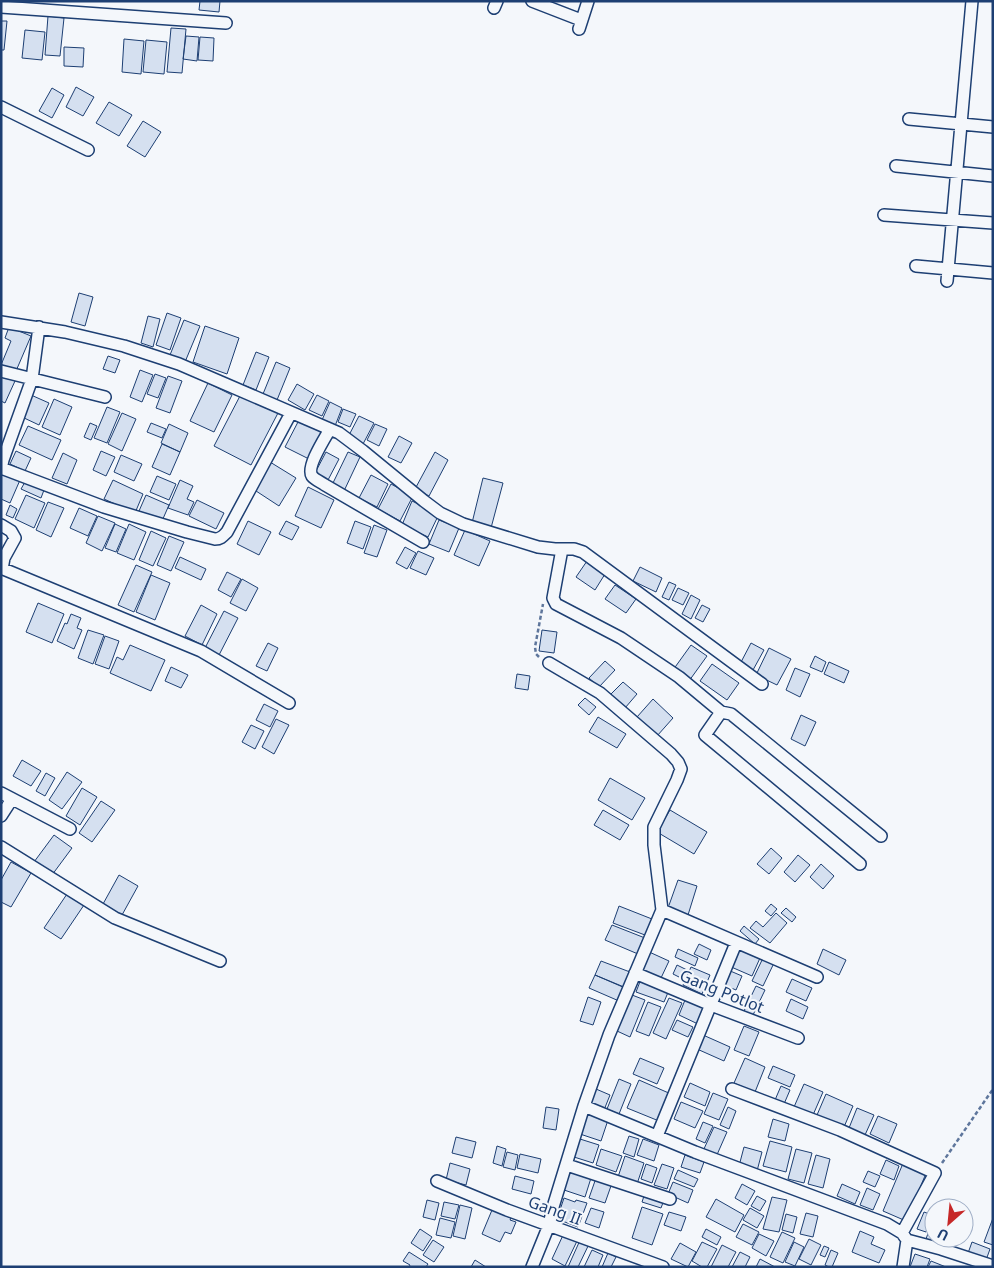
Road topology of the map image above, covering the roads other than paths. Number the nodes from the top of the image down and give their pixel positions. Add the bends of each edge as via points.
1 (532, 1) edge
2 (588, 1) edge
3 (972, 1) edge
4 (1, 7) edge
5 (226, 23) dead end
6 (1, 107) edge
7 (909, 119) dead end
8 (961, 124) junction
9 (993, 127) edge
10 (88, 150) dead end
11 (896, 166) dead end
12 (957, 172) junction
13 (993, 176) edge
14 (884, 215) dead end
15 (952, 220) junction
16 (993, 223) edge
17 (916, 266) dead end
18 (993, 273) edge
19 (947, 275) junction
20 (1, 322) edge
21 (39, 327) junction
22 (1, 371) edge
23 (32, 379) junction
24 (105, 397) dead end
25 (291, 413) junction
26 (330, 428) junction
27 (2, 464) edge
28 (1, 526) edge
29 (424, 542) dead end
30 (562, 549) junction
31 (2, 569) edge
32 (549, 663) dead end
33 (762, 684) dead end
34 (288, 704) dead end
35 (721, 712) junction
36 (6, 796) edge
37 (1, 816) edge
38 (70, 829) dead end
39 (881, 836) dead end
40 (1, 846) edge
41 (860, 864) dead end
42 (662, 910) junction
43 (736, 943) junction
44 (220, 960) dead end
45 (635, 973) junction
46 (817, 977) dead end
47 (711, 1005) junction
48 (798, 1038) dead end
49 (732, 1089) dead end
50 (584, 1106) junction
51 (657, 1136) junction
52 (567, 1165) junction
53 (437, 1181) dead end
54 (670, 1199) dead end
55 (549, 1225) junction
56 (905, 1236) junction
57 (993, 1266) edge
58 (532, 1267) edge
59 (663, 1267) edge
60 (903, 1267) edge

1 - 2 street via 580,24
3 - 8 street
4 - 5 street
6 - 10 street
7 - 8 street
8 - 9 street
8 - 12 street
11 - 12 street
12 - 13 street
12 - 15 street
14 - 15 street
15 - 16 street
15 - 19 street
17 - 19 street
18 - 19 street
20 - 21 street
21 - 23 street
21 - 25 street via 124,346 179,364
22 - 23 street
23 - 24 street
23 - 27 street
25 - 26 street
25 - 27 street via 227,532 218,539 117,512
26 - 29 street via 312,462 312,476
26 - 30 street via 363,450 440,513 482,530 538,546
28 - 31 street via 11,531 14,538
30 - 33 street via 583,552
30 - 35 street via 552,598 556,604 621,638 679,677
31 - 34 street via 201,651
32 - 42 street via 600,693 678,762 681,769 677,780 654,828
35 - 39 street via 731,714
35 - 41 street via 705,735
36 - 37 street
36 - 38 street
40 - 44 street via 115,918
42 - 43 street
42 - 45 street
43 - 46 street
43 - 47 street
45 - 47 street, Gang Potlot
45 - 50 street
47 - 48 street, Gang Potlot
47 - 51 street
49 - 56 street via 840,1130 935,1173
50 - 51 street
50 - 52 street
51 - 56 street via 887,1224
52 - 54 street
52 - 55 street
53 - 55 street, Gang II
55 - 58 street
55 - 59 street, Gang II
56 - 57 street
56 - 60 street

